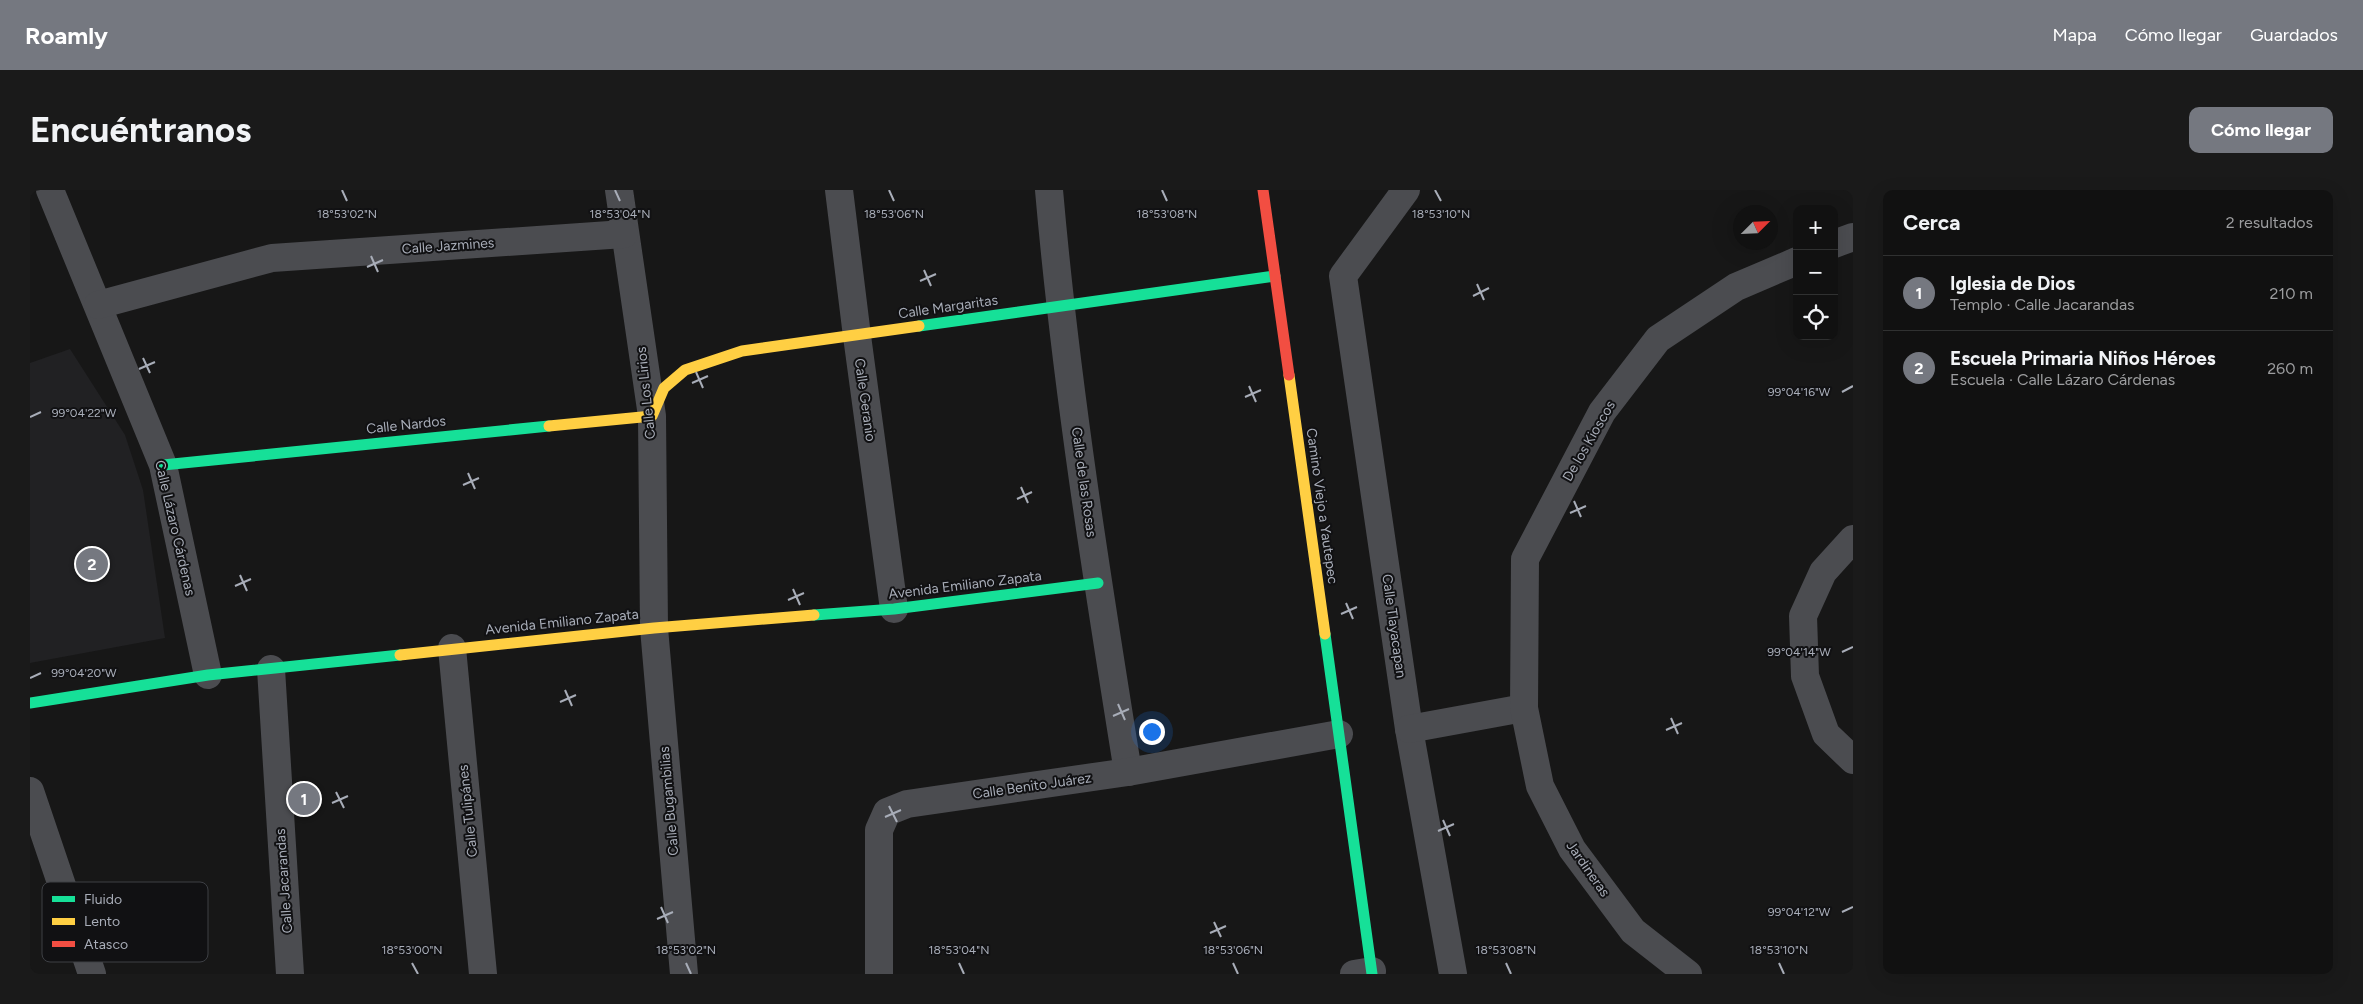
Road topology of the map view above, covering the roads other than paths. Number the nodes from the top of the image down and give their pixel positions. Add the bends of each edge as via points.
1 (50, 190) edge
2 (619, 190) edge
3 (839, 190) edge
4 (1049, 190) edge
5 (1263, 190) edge
6 (1406, 190) edge
7 (624, 234) junction
8 (1853, 238) edge
9 (1838, 243) edge
10 (1793, 263) edge
11 (1274, 276) junction
12 (98, 305) junction
13 (1059, 306) junction
14 (856, 336) junction
15 (652, 416) junction
16 (162, 465) junction
17 (1853, 539) edge
18 (1098, 583) junction
19 (894, 609) junction
20 (654, 628) junction
21 (452, 648) junction
22 (271, 669) junction
23 (208, 675) junction
24 (30, 703) edge
25 (1524, 708) junction
26 (1409, 729) junction
27 (1339, 734) junction
28 (1853, 760) edge
29 (1128, 772) junction
30 (30, 791) edge
31 (61, 882) edge
32 (88, 962) edge
33 (1366, 973) edge
34 (92, 974) edge
35 (290, 974) edge
36 (483, 974) edge
37 (684, 974) edge
38 (879, 974) edge
39 (1453, 974) edge
40 (1688, 974) edge

1 - 12 street, Calle Lázaro Cárdenas
2 - 7 street, Calle Los Lirios
3 - 14 street, Calle Geranio
4 - 13 street, Calle de las Rosas
5 - 11 street, Camino Viejo a Yautepec
6 - 26 street, Calle Tlayacapan via 1343,276
7 - 12 street, Calle Jazmines via 272,258
7 - 15 street, Calle Los Lirios
8 - 9 street
10 - 25 street, De los Kioscos via 1736,287 1658,339 1602,412 1525,559
11 - 13 street, Calle Margaritas
11 - 27 street, Camino Viejo a Yautepec
12 - 16 street, Calle Lázaro Cárdenas
13 - 14 street, Calle Margaritas
13 - 18 street, Calle de las Rosas
14 - 15 street, Calle Margaritas via 742,351 684,370 664,388
14 - 19 street, Calle Geranio
15 - 16 street, Calle Nardos
15 - 20 street, Calle Los Lirios
16 - 23 street, Calle Lázaro Cárdenas
17 - 28 street via 1824,572 1802,616 1805,676 1826,734
18 - 19 street, Avenida Emiliano Zapata
18 - 29 street, Calle de las Rosas
19 - 20 street, Avenida Emiliano Zapata
20 - 21 street, Avenida Emiliano Zapata
20 - 37 street, Calle Bugambilias
21 - 22 street, Avenida Emiliano Zapata
21 - 36 street, Calle Tulipánes
22 - 23 street, Avenida Emiliano Zapata
22 - 35 street, Calle Jacarandas
23 - 24 street, Avenida Emiliano Zapata
25 - 26 street
25 - 40 street, Jardineras via 1540,786 1572,849 1634,931
26 - 39 street, Calle Tlayacapan
27 - 29 street, Calle Benito Juárez
27 - 33 street, Camino Viejo a Yautepec
29 - 38 street, Calle Benito Juárez via 907,804 887,812 879,830
30 - 31 street
32 - 34 street

